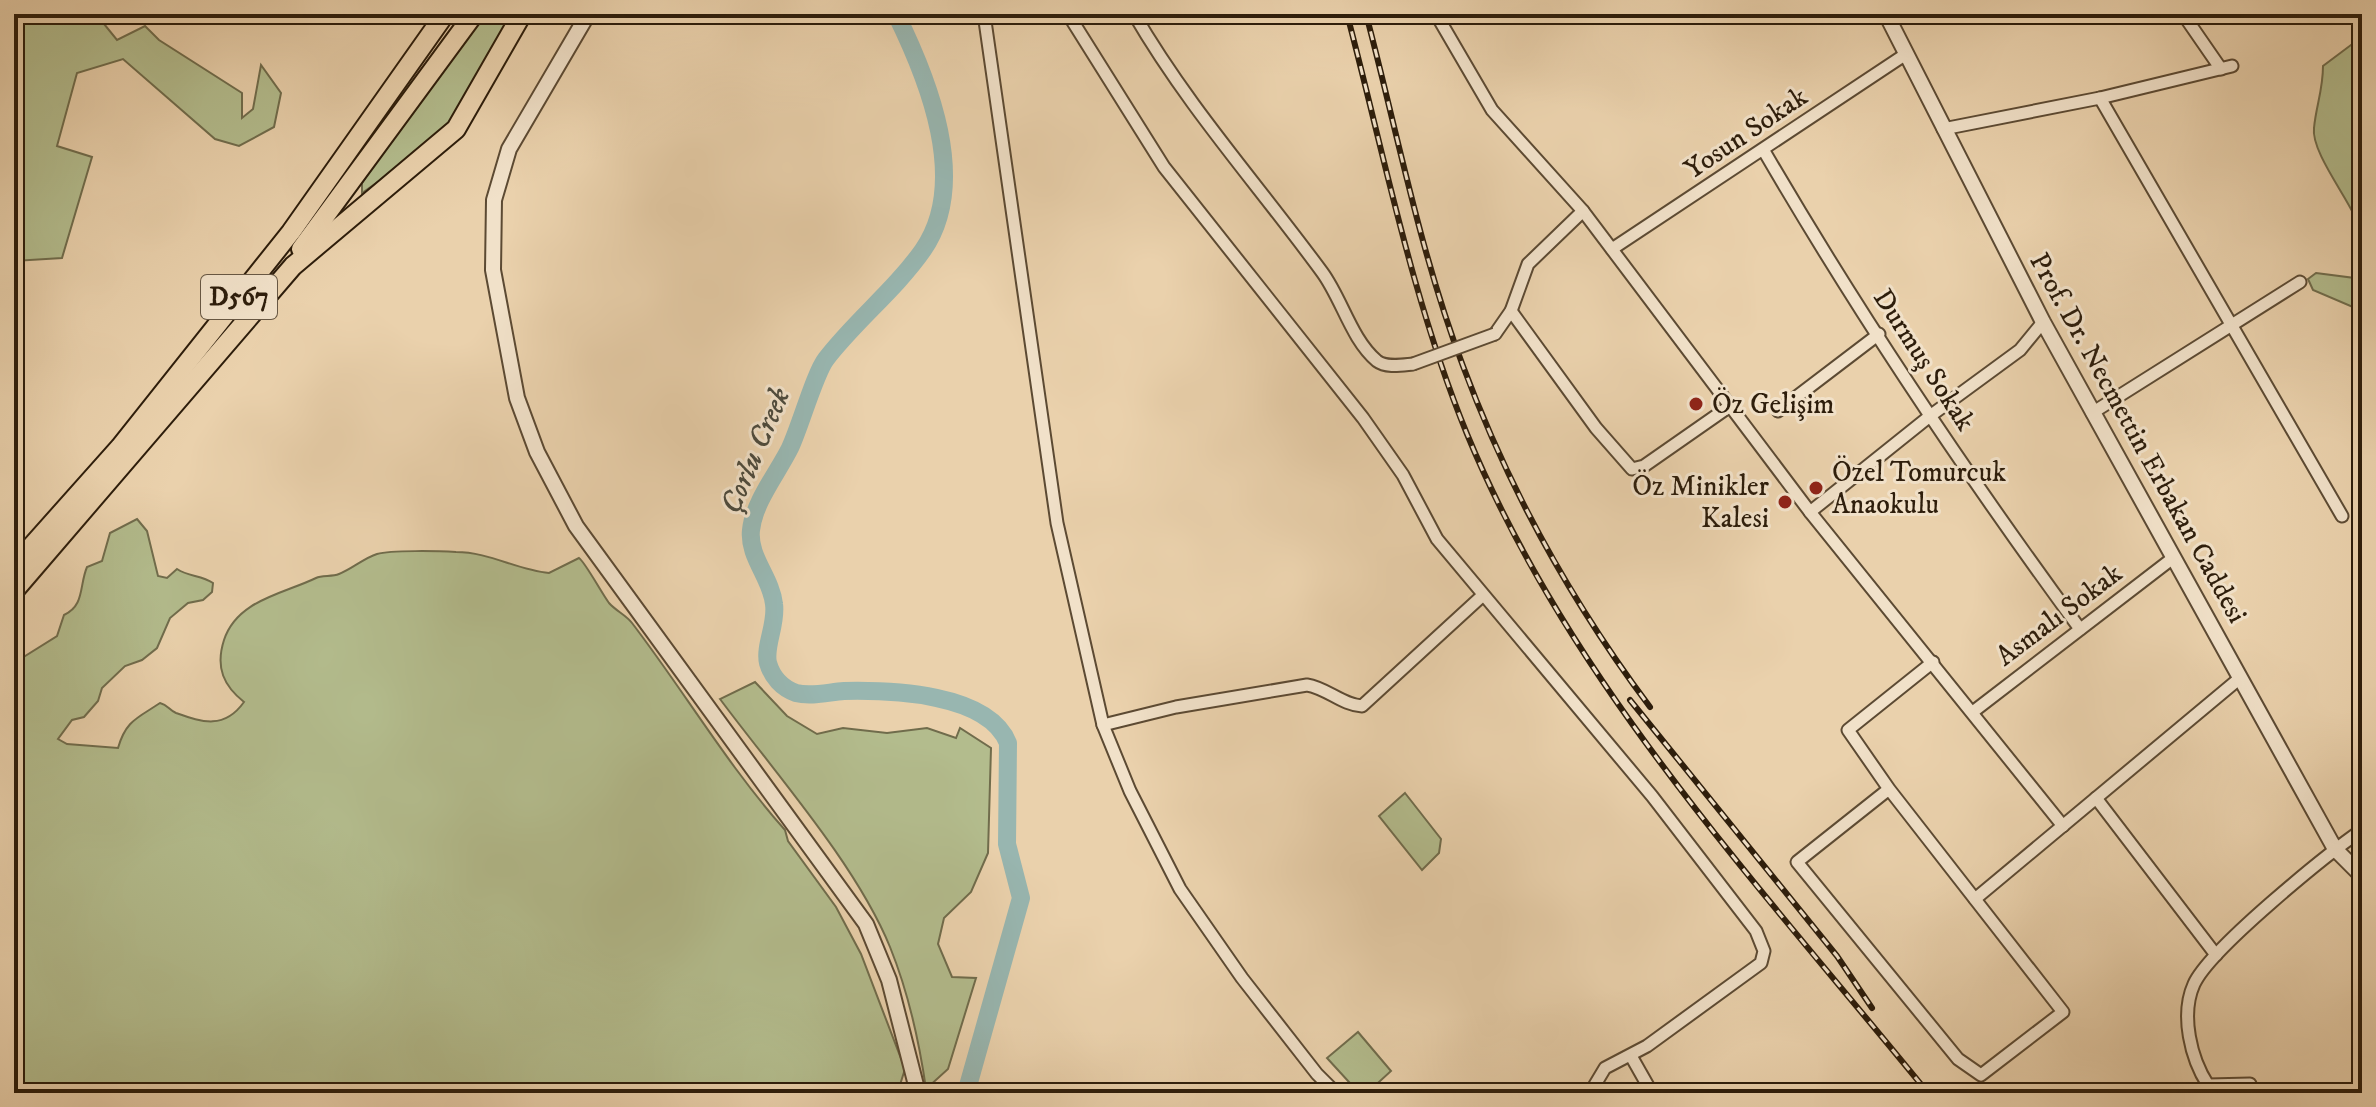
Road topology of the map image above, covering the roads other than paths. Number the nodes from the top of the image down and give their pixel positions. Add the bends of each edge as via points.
1 (445, 14) edge
2 (474, 14) edge
3 (522, 14) edge
4 (588, 14) edge
5 (984, 14) edge
6 (1068, 14) edge
7 (1134, 14) edge
8 (1436, 14) edge
9 (1886, 14) edge
10 (2183, 14) edge
11 (1906, 54) junction
12 (2100, 98) junction
13 (1943, 129) junction
14 (1764, 151) junction
15 (1583, 211) junction
16 (1612, 249) junction
17 (2300, 282) dead end
18 (1511, 311) junction
19 (2043, 322) junction
20 (2230, 326) junction
21 (1879, 334) junction
22 (189, 388) junction
23 (1730, 406) junction
24 (1778, 411) dead end
25 (2092, 413) junction
26 (1930, 416) junction
27 (1810, 512) junction
28 (2342, 516) dead end
29 (2173, 558) junction
30 (14, 566) edge
31 (14, 591) edge
32 (1482, 596) junction
33 (2080, 629) junction
34 (1933, 662) junction
35 (2240, 678) junction
36 (1974, 711) junction
37 (1103, 725) junction
38 (1889, 789) junction
39 (2096, 798) junction
40 (2063, 826) junction
41 (2362, 830) edge
42 (2335, 849) junction
43 (2362, 876) edge
44 (1975, 899) junction
45 (2216, 955) junction
46 (1631, 1056) junction
47 (2250, 1084) dead end
48 (918, 1093) edge
49 (1336, 1093) edge
50 (1590, 1093) edge
51 (1652, 1093) edge

1 - 30 highway, D567 via 291,232 120,447
2 - 22 highway, D567 via 337,204
3 - 22 highway via 456,129 293,266
4 - 48 street via 509,149 494,200 493,270 517,398 537,452 576,526 866,924 889,980
5 - 37 street via 1057,523
6 - 32 street via 1164,167 1363,418 1403,475 1437,539
7 - 18 street, bridge via 1189,99 1325,276 1379,362 1413,364 1495,334
8 - 15 street via 1492,110
9 - 11 street, Prof. Dr. Necmettin Erbakan Caddesi
10 - 12 street via 2226,67
11 - 13 street, Prof. Dr. Necmettin Erbakan Caddesi
11 - 14 street, Yosun Sokak
12 - 13 street
12 - 20 street
13 - 19 street, Prof. Dr. Necmettin Erbakan Caddesi
14 - 16 street, Yosun Sokak
14 - 21 street, Durmuş Sokak
15 - 16 street
15 - 18 street via 1528,264
16 - 23 street
17 - 20 street
18 - 23 street via 1632,469
19 - 25 street, Prof. Dr. Necmettin Erbakan Caddesi
19 - 26 street via 2020,350
20 - 25 street
20 - 28 street
21 - 24 street
21 - 26 street, Durmuş Sokak
22 - 31 highway, D567
23 - 27 street
25 - 29 street, Prof. Dr. Necmettin Erbakan Caddesi
26 - 27 street
26 - 33 street, Durmuş Sokak
27 - 34 street
29 - 33 street, Asmalı Sokak
29 - 35 street, Prof. Dr. Necmettin Erbakan Caddesi
32 - 37 street via 1362,706 1347,703 1324,687 1307,685
32 - 46 street via 1652,796 1756,931 1764,951 1761,963
33 - 36 street, Asmalı Sokak
34 - 36 street
34 - 38 street via 1848,730
35 - 39 street
35 - 42 street, Prof. Dr. Necmettin Erbakan Caddesi
36 - 40 street
37 - 49 street via 1180,889 1242,978
38 - 44 street
38 - 44 street via 1797,862 1958,1059 1981,1075 2063,1012
39 - 40 street
39 - 45 street
40 - 44 street
41 - 42 street
42 - 43 street, Prof. Dr. Necmettin Erbakan Caddesi
42 - 45 street
45 - 47 street via 2194,983 2190,999 2196,1067 2208,1085
46 - 50 street via 1605,1068
46 - 51 street

